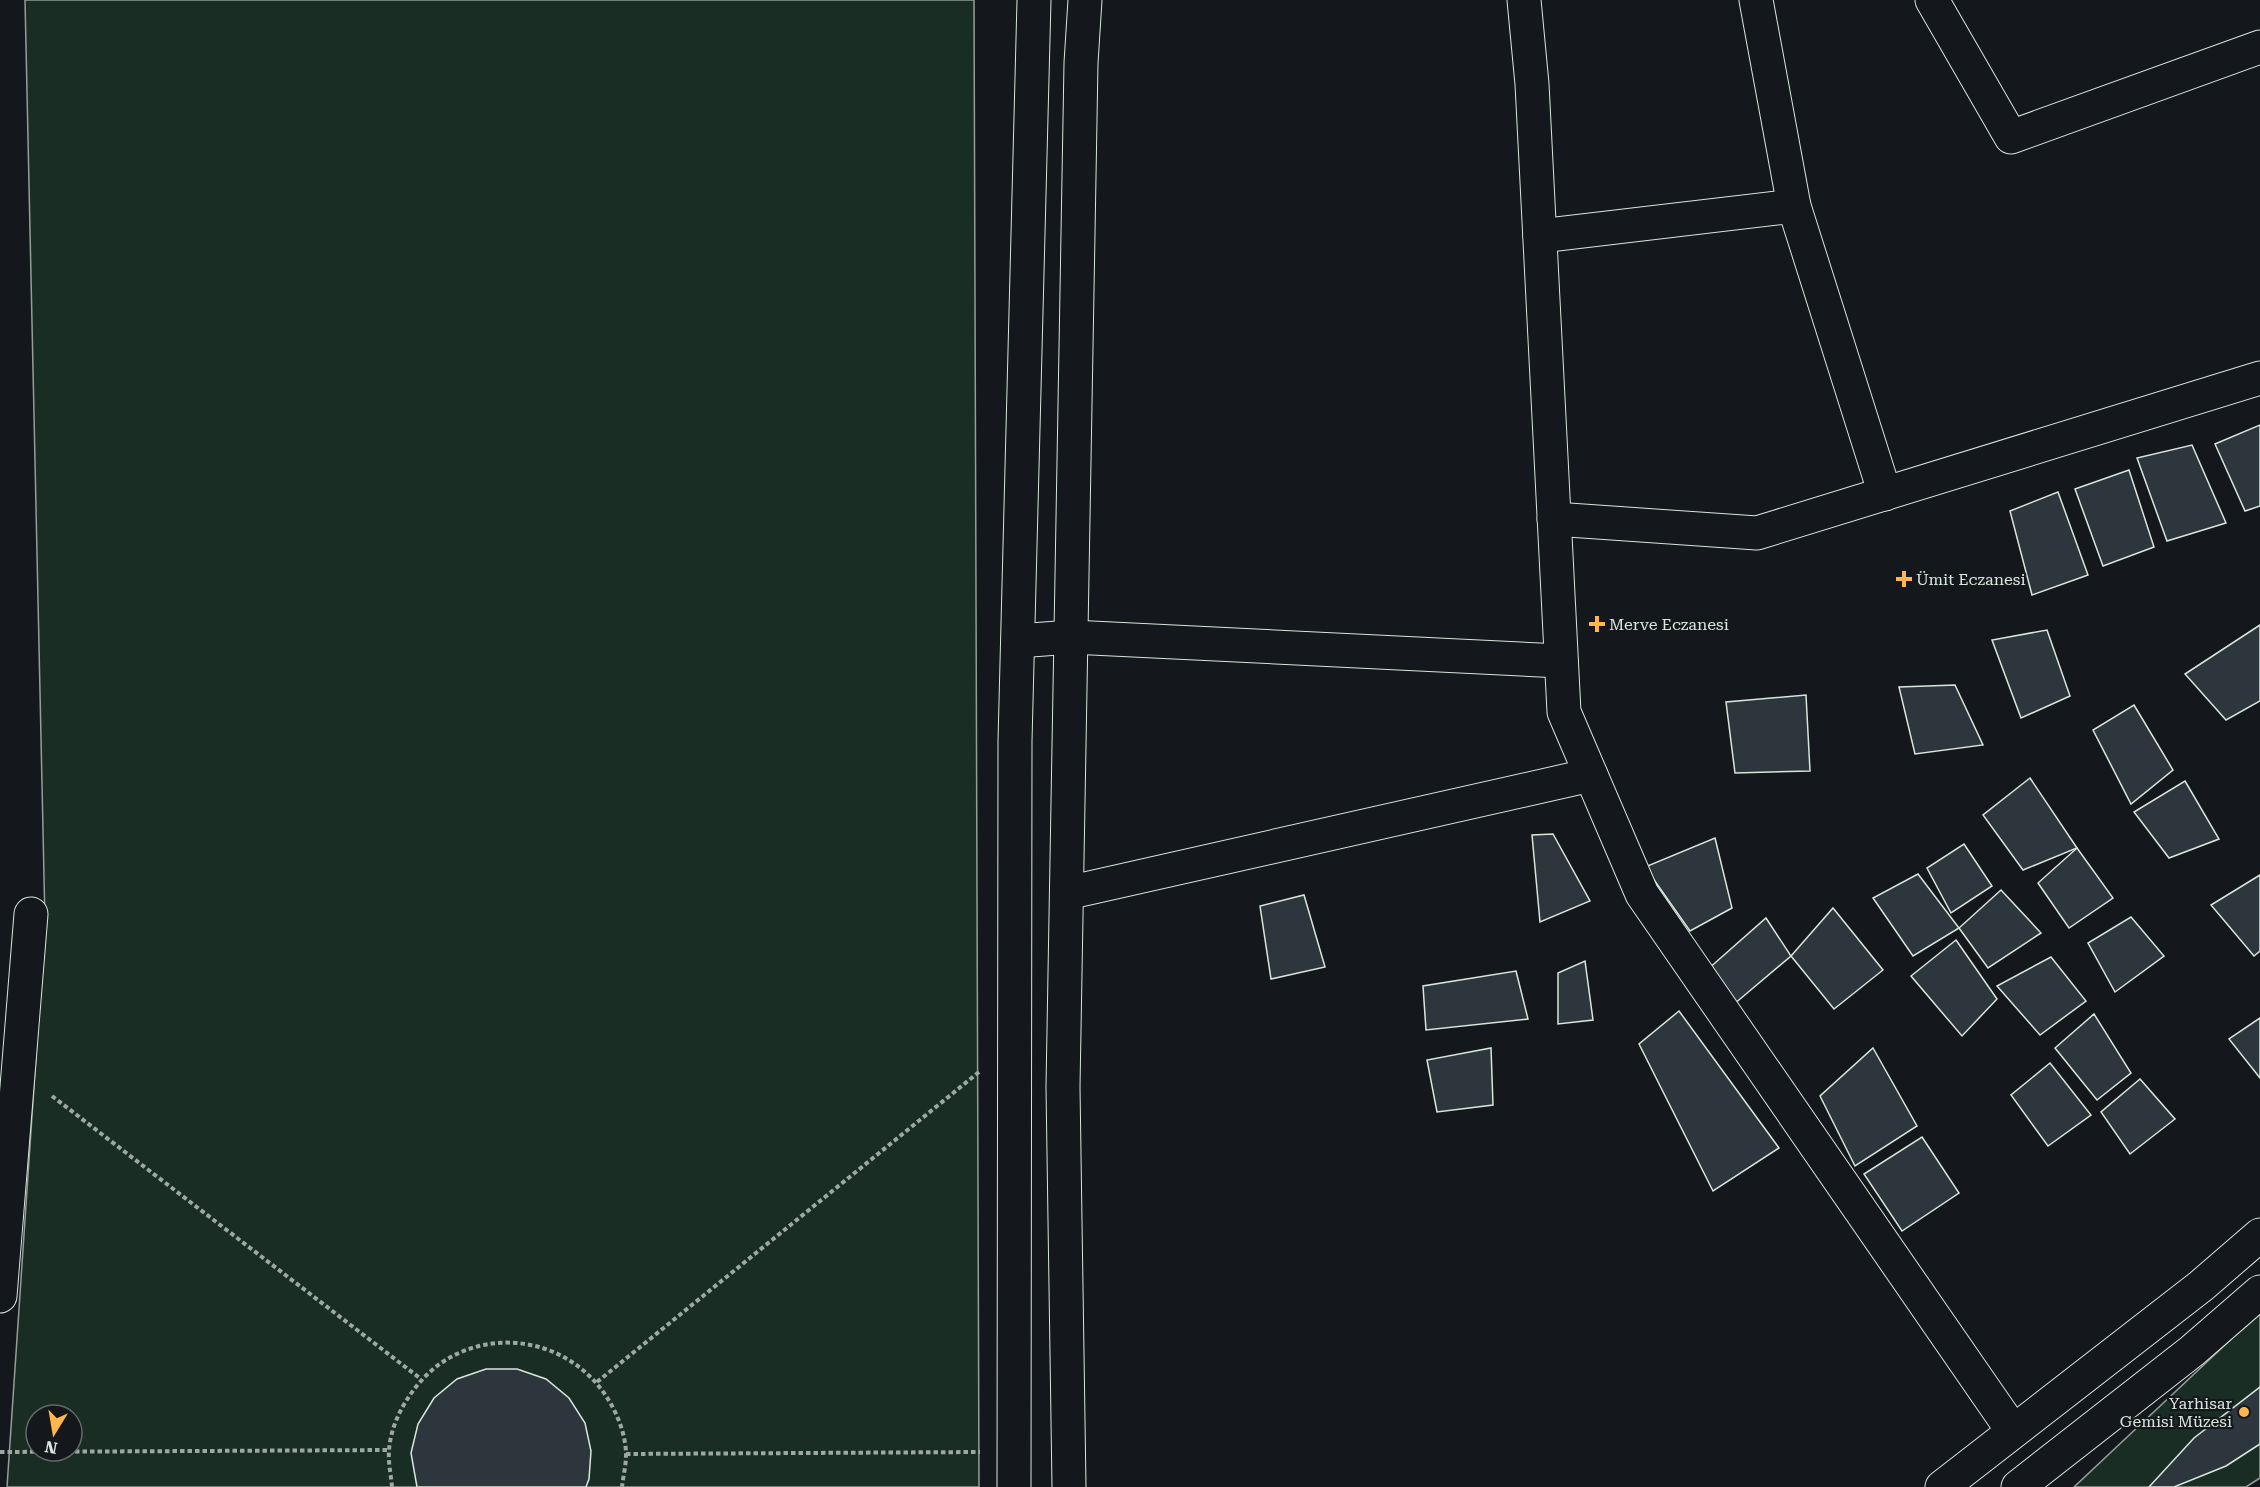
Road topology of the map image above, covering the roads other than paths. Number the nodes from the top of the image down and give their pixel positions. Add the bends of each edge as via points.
1 (1034, 0) edge
2 (1085, 0) edge
3 (1524, 0) edge
4 (1756, 0) edge
5 (1932, 0) edge
6 (2260, 47) edge
7 (1794, 206) junction
8 (1540, 236) junction
9 (2260, 378) edge
10 (1885, 494) junction
11 (1554, 519) junction
12 (1071, 637) junction
13 (1018, 641) junction
14 (1561, 661) junction
15 (1591, 776) junction
16 (1067, 893) junction
17 (31, 914) dead end
18 (2260, 1234) edge
19 (2260, 1292) edge
20 (0, 1296) edge
21 (2013, 1431) junction
22 (2029, 1478) edge
23 (1014, 1487) edge
24 (1068, 1487) edge
25 (1942, 1487) edge

1 - 13 street
2 - 12 street
3 - 8 street
4 - 7 street
5 - 6 street via 2011,137
7 - 8 street
7 - 10 street
8 - 11 street
9 - 10 street
10 - 11 street via 1756,533
11 - 14 street
12 - 13 street
12 - 14 street
12 - 16 street
13 - 23 street
14 - 15 street via 1564,712
15 - 16 street
15 - 21 street via 1642,894
16 - 24 street via 1064,1088
17 - 20 street
18 - 21 street via 2201,1286
19 - 22 street via 2192,1351
21 - 22 street
21 - 25 street

